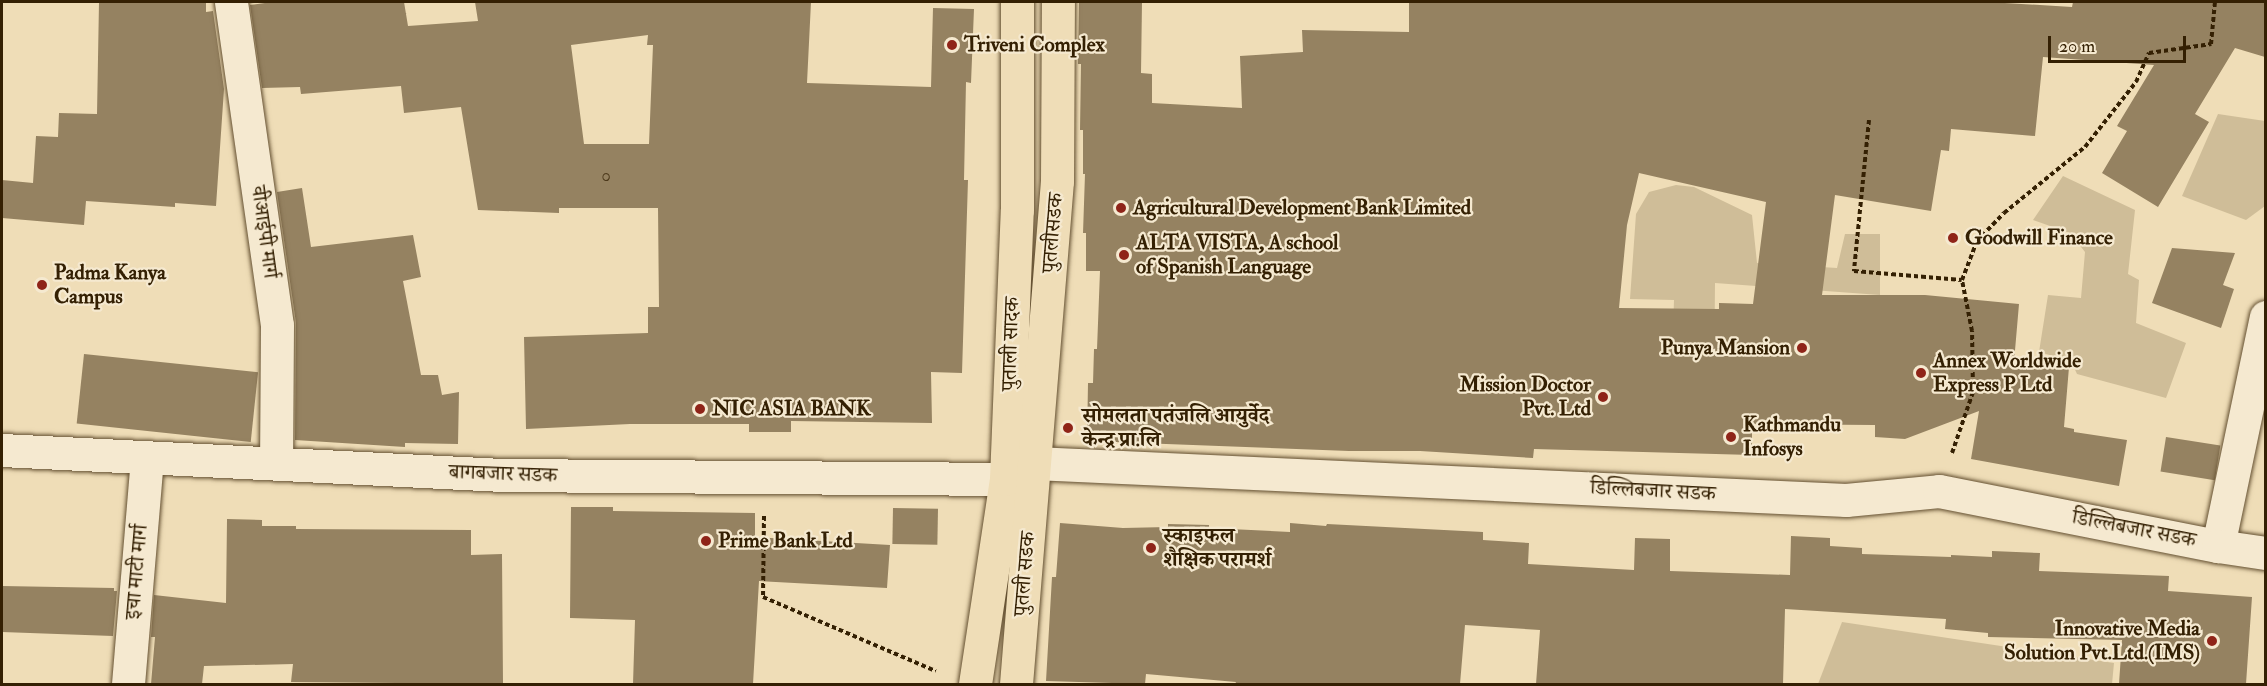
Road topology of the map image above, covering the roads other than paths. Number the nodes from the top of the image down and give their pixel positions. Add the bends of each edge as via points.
1 (231, 2) edge
2 (1017, 2) edge
3 (1058, 2) edge
4 (2265, 317) edge
5 (2, 450) edge
6 (147, 459) junction
7 (276, 463) junction
8 (1034, 464) junction
9 (1006, 479) junction
10 (2218, 546) junction
11 (2265, 552) edge
12 (960, 680) edge
13 (128, 684) edge
14 (1016, 684) edge

1 - 7 main road, वीआईपी मार्ग via 277,326
2 - 9 main road, पुताली सादक via 1017,210
3 - 8 main road, पुतलीसडक via 1057,181
4 - 10 main road
5 - 6 main road, बागबजार सडक
6 - 7 main road, बागबजार सडक
6 - 13 main road, इचा माटी मार्ग
7 - 9 main road, बागबजार सडक via 502,475
8 - 9 main road
8 - 10 main road, डिल्लिबजार सडक via 1845,500 1939,491
8 - 14 main road, पुतली सडक
9 - 12 main road, पुताली सादक
10 - 11 main road, डिल्लिबजार सडक

